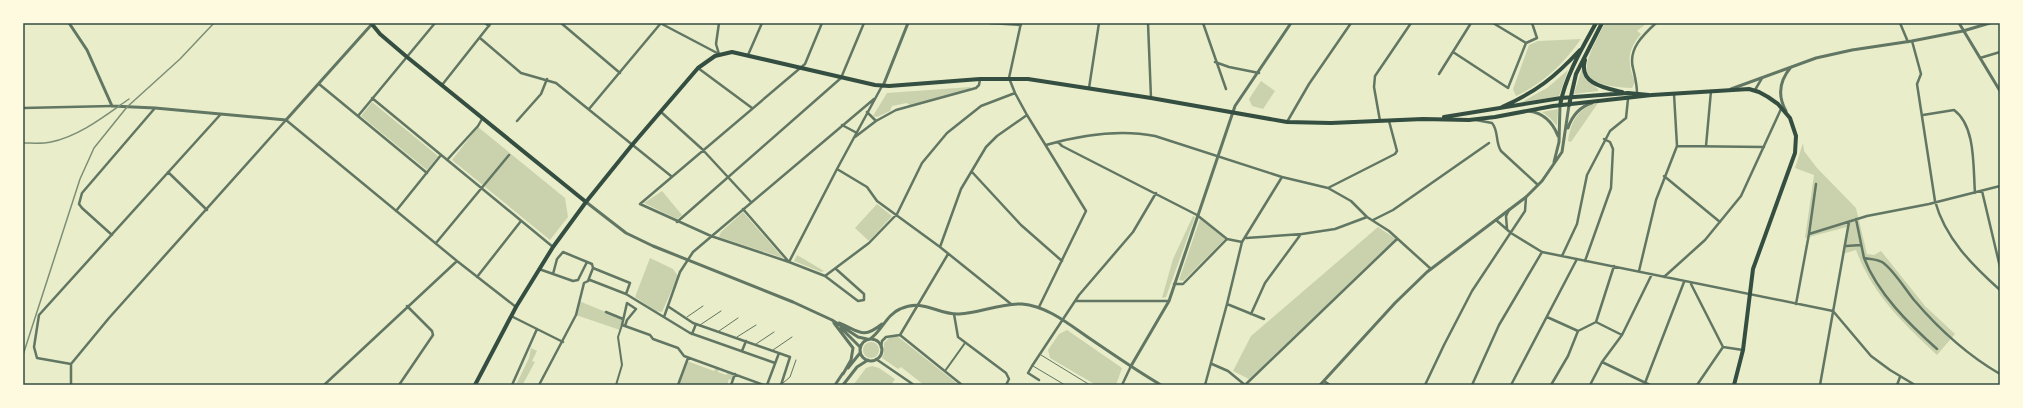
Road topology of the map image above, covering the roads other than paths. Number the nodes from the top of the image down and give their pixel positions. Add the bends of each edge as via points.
1 (68, 23) edge
2 (372, 23) edge
3 (435, 23) edge
4 (485, 23) edge
5 (491, 23) edge
6 (562, 23) edge
7 (661, 23) edge
8 (719, 23) edge
9 (762, 23) edge
10 (822, 23) edge
11 (864, 23) edge
12 (908, 23) edge
13 (989, 23) edge
14 (1099, 23) edge
15 (1148, 23) edge
16 (1203, 23) edge
17 (1291, 23) edge
18 (1351, 23) edge
19 (1411, 23) edge
20 (1471, 23) edge
21 (1493, 23) edge
22 (1532, 23) edge
23 (1596, 23) edge
24 (1602, 23) edge
25 (1656, 23) edge
26 (1900, 23) edge
27 (1959, 23) edge
28 (1990, 23) edge
29 (1021, 24) edge
30 (489, 26) junction
31 (1963, 31) junction
32 (480, 38) junction
33 (1912, 41) junction
34 (1908, 42) junction
35 (1526, 43) junction
36 (1580, 50) junction
37 (1453, 52) junction
38 (2000, 52) edge
39 (720, 54) junction
40 (1586, 54) junction
41 (748, 55) junction
42 (407, 57) junction
43 (1980, 58) junction
44 (1215, 62) junction
45 (1792, 66) junction
46 (698, 68) junction
47 (799, 68) junction
48 (620, 73) junction
49 (1259, 73) junction
50 (1439, 74) dead end
51 (841, 78) junction
52 (1009, 78) junction
53 (1762, 78) junction
54 (547, 79) junction
55 (980, 79) junction
56 (319, 84) junction
57 (442, 85) junction
58 (883, 86) junction
59 (1089, 88) junction
60 (1226, 89) dead end
61 (1725, 90) junction
62 (1755, 90) junction
63 (1711, 91) junction
64 (2000, 91) edge
65 (1015, 93) junction
66 (1628, 93) junction
67 (1637, 93) junction
68 (1674, 94) junction
69 (1652, 95) junction
70 (372, 98) junction
71 (1151, 98) junction
72 (1561, 98) junction
73 (1570, 98) junction
74 (1628, 98) junction
75 (874, 99) junction
76 (1598, 101) junction
77 (1560, 105) junction
78 (1569, 105) junction
79 (112, 106) junction
80 (23, 108) edge
81 (155, 108) junction
82 (752, 108) junction
83 (1782, 108) junction
84 (589, 109) junction
85 (1496, 109) junction
86 (1526, 111) junction
87 (661, 112) junction
88 (867, 112) junction
89 (1233, 112) junction
90 (220, 115) junction
91 (1027, 115) junction
92 (1923, 115) junction
93 (358, 116) junction
94 (1790, 118) junction
95 (482, 119) junction
96 (1423, 119) junction
97 (286, 120) junction
98 (1380, 120) junction
99 (1389, 120) junction
100 (1469, 120) junction
101 (517, 121) dead end
102 (876, 121) junction
103 (1288, 122) junction
104 (842, 125) junction
105 (857, 133) junction
106 (1566, 136) junction
107 (1559, 138) junction
108 (853, 139) junction
109 (1604, 139) junction
110 (1058, 142) junction
111 (1489, 143) dead end
112 (632, 145) junction
113 (1046, 145) junction
114 (1677, 146) junction
115 (1706, 146) junction
116 (1764, 147) junction
117 (702, 149) junction
118 (441, 155) junction
119 (509, 155) dead end
120 (1219, 156) junction
121 (447, 160) junction
122 (1554, 164) junction
123 (837, 169) junction
124 (168, 172) junction
125 (972, 172) junction
126 (427, 173) junction
127 (671, 176) junction
128 (1664, 176) junction
129 (1282, 177) junction
130 (728, 178) junction
131 (1816, 184) dead end
132 (1538, 185) junction
133 (2000, 186) edge
134 (481, 188) junction
135 (1328, 188) junction
136 (1982, 191) junction
137 (1156, 193) junction
138 (1975, 193) junction
139 (1526, 197) junction
140 (1935, 201) junction
141 (586, 202) junction
142 (751, 202) junction
143 (743, 209) junction
144 (1510, 209) junction
145 (207, 210) junction
146 (396, 211) junction
147 (897, 214) junction
148 (1199, 216) junction
149 (1367, 217) junction
150 (1856, 219) junction
151 (1372, 220) junction
152 (1496, 220) junction
153 (521, 221) junction
154 (677, 222) junction
155 (1720, 222) junction
156 (1849, 222) junction
157 (1510, 232) junction
158 (1302, 234) junction
159 (1810, 234) junction
160 (112, 235) junction
161 (711, 236) junction
162 (1245, 238) junction
163 (1227, 239) junction
164 (1397, 239) junction
165 (1242, 242) junction
166 (436, 243) junction
167 (1846, 246) junction
168 (1861, 246) junction
169 (553, 247) junction
170 (940, 247) junction
171 (1542, 252) junction
172 (948, 254) junction
173 (1562, 256) junction
174 (1864, 258) junction
175 (1577, 259) junction
176 (687, 260) junction
177 (457, 261) junction
178 (1062, 261) junction
179 (1585, 261) junction
180 (587, 262) junction
181 (790, 262) junction
182 (1614, 266) junction
183 (2000, 267) edge
184 (593, 268) junction
185 (539, 269) junction
186 (1431, 269) junction
187 (836, 270) junction
188 (1639, 271) junction
189 (553, 274) junction
190 (1652, 274) junction
191 (825, 276) junction
192 (477, 277) junction
193 (1664, 277) junction
194 (588, 280) junction
195 (1684, 282) junction
196 (1691, 283) junction
197 (1174, 284) junction
198 (2000, 290) edge
199 (1749, 293) junction
200 (626, 294) junction
201 (1076, 301) junction
202 (1168, 301) junction
203 (1011, 304) junction
204 (1227, 304) junction
205 (1796, 304) junction
206 (918, 305) junction
207 (407, 306) junction
208 (516, 306) junction
209 (702, 306) dead end
210 (669, 307) junction
211 (1040, 307) junction
212 (721, 311) dead end
213 (1833, 311) junction
214 (606, 312) dead end
215 (954, 314) junction
216 (1251, 314) junction
217 (511, 316) junction
218 (1547, 317) junction
219 (664, 318) junction
220 (686, 318) junction
221 (738, 318) dead end
222 (623, 319) junction
223 (832, 320) junction
224 (1264, 320) dead end
225 (1062, 321) junction
226 (885, 322) junction
227 (1596, 322) junction
228 (696, 324) junction
229 (700, 325) junction
230 (756, 325) dead end
231 (623, 326) junction
232 (537, 329) junction
233 (718, 331) junction
234 (1578, 331) junction
235 (774, 332) dead end
236 (692, 334) junction
237 (900, 335) junction
238 (1622, 335) junction
239 (792, 337) dead end
240 (736, 338) junction
241 (869, 339) junction
242 (746, 341) junction
243 (563, 342) junction
244 (965, 343) junction
245 (755, 345) junction
246 (860, 347) junction
247 (881, 347) junction
248 (1723, 347) junction
249 (1937, 349) dead end
250 (772, 350) junction
251 (1743, 350) junction
252 (742, 351) junction
253 (779, 353) junction
254 (860, 353) junction
255 (1039, 354) junction
256 (688, 358) junction
257 (876, 359) junction
258 (796, 360) dead end
259 (868, 360) junction
260 (1602, 362) junction
261 (775, 363) junction
262 (71, 364) junction
263 (1212, 364) junction
264 (1032, 366) junction
265 (1131, 366) junction
266 (945, 371) junction
267 (735, 374) junction
268 (843, 374) junction
269 (2000, 374) edge
270 (1900, 377) junction
271 (1039, 380) dead end
272 (1324, 381) junction
273 (1640, 381) junction
274 (1645, 383) junction
275 (71, 385) edge
276 (324, 385) edge
277 (399, 385) edge
278 (475, 385) edge
279 (512, 385) edge
280 (539, 385) edge
281 (616, 385) edge
282 (678, 385) edge
283 (731, 385) edge
284 (765, 385) edge
285 (781, 385) edge
286 (835, 385) edge
287 (843, 385) edge
288 (914, 385) edge
289 (962, 385) edge
290 (1006, 385) edge
291 (1065, 385) edge
292 (1090, 385) edge
293 (1122, 385) edge
294 (1161, 385) edge
295 (1205, 385) edge
296 (1244, 385) edge
297 (1320, 385) edge
298 (1330, 385) edge
299 (1425, 385) edge
300 (1472, 385) edge
301 (1511, 385) edge
302 (1551, 385) edge
303 (1590, 385) edge
304 (1638, 385) edge
305 (1650, 385) edge
306 (1697, 385) edge
307 (1734, 385) edge
308 (1820, 385) edge
309 (1897, 385) edge
310 (1915, 385) edge

1 - 79 street via 87,50
2 - 42 main road via 380,34
2 - 56 street
3 - 42 street
4 - 30 street
5 - 30 street
6 - 48 street
7 - 39 street
7 - 48 street
8 - 39 street via 716,44
9 - 41 street
10 - 47 street via 805,64
11 - 51 street
12 - 58 street
13 - 29 street
14 - 59 street
15 - 71 street
16 - 44 street
17 - 49 street
18 - 103 street via 1309,84
19 - 98 street via 1375,76 1374,87
20 - 37 street
21 - 35 street
22 - 35 street via 1537,38
23 - 36 main road
24 - 40 main road
25 - 67 street via 1642,37 1633,52
26 - 34 street
27 - 31 street
28 - 31 street
29 - 52 street
30 - 32 street
31 - 33 street
31 - 43 street
32 - 54 street via 521,73
32 - 57 street
33 - 34 street
33 - 92 street via 1921,74 1917,84
34 - 45 street via 1852,50
35 - 37 street via 1508,88
36 - 72 main road
36 - 85 main road via 1549,81 1530,94
37 - 50 street
38 - 43 street
39 - 41 main road via 732,52
39 - 46 main road
40 - 66 main road via 1584,69 1589,80 1600,87
40 - 73 main road via 1576,74
41 - 47 main road
42 - 57 main road
42 - 70 street
43 - 64 street
44 - 49 street
44 - 60 street
45 - 53 street
45 - 94 street via 1784,76 1780,88 1782,102
46 - 82 street
46 - 87 main road
47 - 51 main road
47 - 82 street
48 - 84 street
49 - 89 street
51 - 58 main road
51 - 130 street
52 - 55 main road
52 - 59 main road
52 - 65 street
53 - 61 street
53 - 62 street
54 - 84 street
54 - 101 street via 541,94
55 - 58 main road
55 - 102 street via 976,88 896,110
56 - 93 street
56 - 97 street
57 - 95 main road
58 - 75 street
59 - 71 main road
61 - 62 main road
61 - 63 main road
62 - 83 main road
63 - 68 main road
63 - 115 street
65 - 91 street
65 - 147 street via 981,106 947,132 922,163
66 - 67 main road
66 - 73 main road
67 - 69 main road
68 - 69 main road
68 - 114 street
69 - 74 main road
70 - 93 street
70 - 118 street
71 - 89 main road
72 - 73 main road
72 - 77 main road
72 - 85 main road
73 - 78 main road
74 - 76 main road
74 - 109 street via 1626,118 1611,129
75 - 88 street
75 - 104 street
76 - 78 main road
76 - 106 street via 1589,103 1578,111 1571,119
77 - 78 main road
77 - 86 main road
77 - 107 street
78 - 106 street
79 - 80 street
79 - 81 street
81 - 90 street
81 - 160 street via 82,192 82,208
82 - 117 street
83 - 94 main road
83 - 116 street
84 - 112 street
85 - 96 main road
86 - 100 main road
86 - 107 street via 1547,119
87 - 112 main road
87 - 117 street
88 - 102 street
88 - 105 street
89 - 103 main road
89 - 120 street
90 - 97 street
90 - 124 street
91 - 113 street
91 - 125 street via 989,143
92 - 138 street via 1954,110 1961,115 1969,132
92 - 140 street
93 - 126 street
94 - 199 main road via 1796,136 1795,153 1753,269
95 - 121 street
95 - 141 main road
96 - 99 main road
96 - 100 main road
97 - 145 street
97 - 146 street
98 - 99 main road
98 - 103 main road
99 - 135 street via 1397,151 1395,154
100 - 132 street via 1492,123 1496,130 1498,146 1506,157
102 - 108 street
104 - 105 street
104 - 142 street
105 - 108 street
106 - 122 street via 1562,154
107 - 122 street
108 - 123 street
109 - 173 street via 1588,175 1577,224
109 - 179 street via 1610,142 1613,149 1611,188
110 - 113 street
110 - 120 street via 1116,132 1135,132
110 - 137 street
111 - 151 street via 1393,210
112 - 127 street
112 - 141 main road
113 - 178 street via 1086,211
114 - 115 street
114 - 128 street
115 - 116 street
116 - 155 street via 1741,196
117 - 127 street
117 - 130 street
118 - 121 street
118 - 126 street
119 - 134 street
120 - 129 street
120 - 148 street
121 - 134 street
122 - 132 street
123 - 147 street via 867,187 877,201
123 - 181 street
124 - 145 street
124 - 160 street
125 - 170 street via 961,189
125 - 178 street via 1021,226
126 - 146 street
127 - 154 street via 640,204
128 - 155 street
128 - 188 street
129 - 135 street
129 - 162 street
130 - 142 street
130 - 154 street
131 - 159 street
132 - 139 street
133 - 136 street
134 - 153 street
134 - 166 street
135 - 149 street via 1351,201
136 - 138 street
136 - 183 street
137 - 148 street
137 - 201 street via 1133,232
138 - 140 street
139 - 144 street
139 - 157 street via 1525,211
140 - 150 street
140 - 198 street via 1949,235 1976,268
141 - 169 main road
141 - 176 street via 626,233
142 - 143 street
143 - 161 street
143 - 181 street
144 - 152 street
144 - 157 street via 1506,216
145 - 262 street
146 - 166 street
147 - 170 street
147 - 187 street via 869,244
148 - 163 street
148 - 197 street
149 - 151 street
149 - 158 street via 1335,229
150 - 156 street
150 - 168 street
151 - 164 street
152 - 157 street
152 - 186 street
153 - 169 street
153 - 192 street
154 - 161 street
155 - 193 street via 1705,240
156 - 159 street
156 - 167 street
157 - 171 street
157 - 299 street via 1472,291
158 - 162 street
158 - 216 street via 1265,283
159 - 205 street
160 - 262 street via 39,315 34,347 37,358
161 - 176 street
161 - 181 street
162 - 165 street
163 - 165 street
163 - 197 street via 1183,284
164 - 186 street
164 - 296 street
165 - 204 street
166 - 177 street
167 - 168 street
167 - 213 street
168 - 174 street
169 - 185 main road
170 - 172 street
171 - 173 street
171 - 300 street via 1499,325
172 - 203 street
172 - 206 street
173 - 175 street
174 - 249 street via 1870,272 1899,312
174 - 269 street via 1886,264 1915,300 1950,336
175 - 179 street
175 - 218 street
176 - 210 street via 680,272
176 - 223 street
177 - 192 street
177 - 207 street
178 - 211 street
179 - 182 street
180 - 184 street via 592,264
180 - 189 street via 578,280 573,281
180 - 189 street via 563,252 557,259
181 - 191 street
182 - 188 street
182 - 227 street
184 - 194 street
184 - 200 street via 630,283
185 - 189 street
185 - 208 main road
186 - 272 street via 1395,303
187 - 191 street
187 - 191 street via 864,294 864,300 858,301
188 - 190 street
190 - 193 street
190 - 238 street
192 - 208 street
193 - 195 street
194 - 200 street
194 - 243 street
195 - 196 street
195 - 274 street
196 - 199 street
196 - 248 street
197 - 202 street
199 - 205 street
199 - 251 main road
200 - 219 street
201 - 202 street
201 - 225 street
202 - 265 street
203 - 211 street
203 - 215 street
204 - 216 street
204 - 263 street
205 - 213 street
206 - 215 street
206 - 226 street via 896,310
206 - 237 street
207 - 276 street
207 - 277 street via 433,335
208 - 217 main road
209 - 220 lane
210 - 219 street
210 - 220 street
211 - 225 street
212 - 229 lane
213 - 270 street via 1871,356
213 - 308 street
214 - 222 street
215 - 244 street via 957,335
216 - 224 street
217 - 232 street
217 - 278 main road
218 - 234 street
218 - 301 street
219 - 236 street
220 - 228 street
221 - 233 lane
222 - 231 street
222 - 231 street via 627,303 636,309
223 - 226 street via 862,334 873,332
223 - 241 street via 858,337
223 - 246 street
223 - 268 street via 853,348 851,360
225 - 255 street
225 - 265 street
226 - 241 street
227 - 234 street
227 - 238 street
228 - 229 street
228 - 236 street
229 - 233 street
230 - 240 lane
231 - 256 street via 678,348
231 - 281 street via 618,337 622,365
232 - 243 street
232 - 279 street
233 - 240 street
234 - 302 street via 1568,356
235 - 245 lane
236 - 252 street
237 - 247 street via 886,337
237 - 266 street
238 - 260 street
239 - 250 lane
240 - 242 street
241 - 246 street
241 - 247 street via 876,340
242 - 245 street
242 - 252 street
243 - 280 street
244 - 266 street
244 - 290 street via 1005,372 1009,377
245 - 250 street
246 - 254 street
247 - 257 street
248 - 251 street
248 - 306 street
250 - 253 street
251 - 307 main road
252 - 261 street
253 - 261 street
253 - 285 street via 790,357
254 - 259 street
254 - 268 street
255 - 264 street
255 - 292 lane
256 - 267 street
256 - 282 street
257 - 259 street
257 - 288 street
258 - 285 lane via 790,377
259 - 287 street via 857,367
260 - 273 street
260 - 303 street
261 - 284 street
262 - 275 street
263 - 295 street
263 - 296 street via 1228,371
264 - 271 street via 1028,373
264 - 291 lane
265 - 293 street
265 - 294 street
266 - 289 street
267 - 283 street
267 - 284 street
268 - 286 street
270 - 309 street
270 - 310 street
272 - 297 street
272 - 298 street
273 - 274 street
273 - 304 street
274 - 305 street

